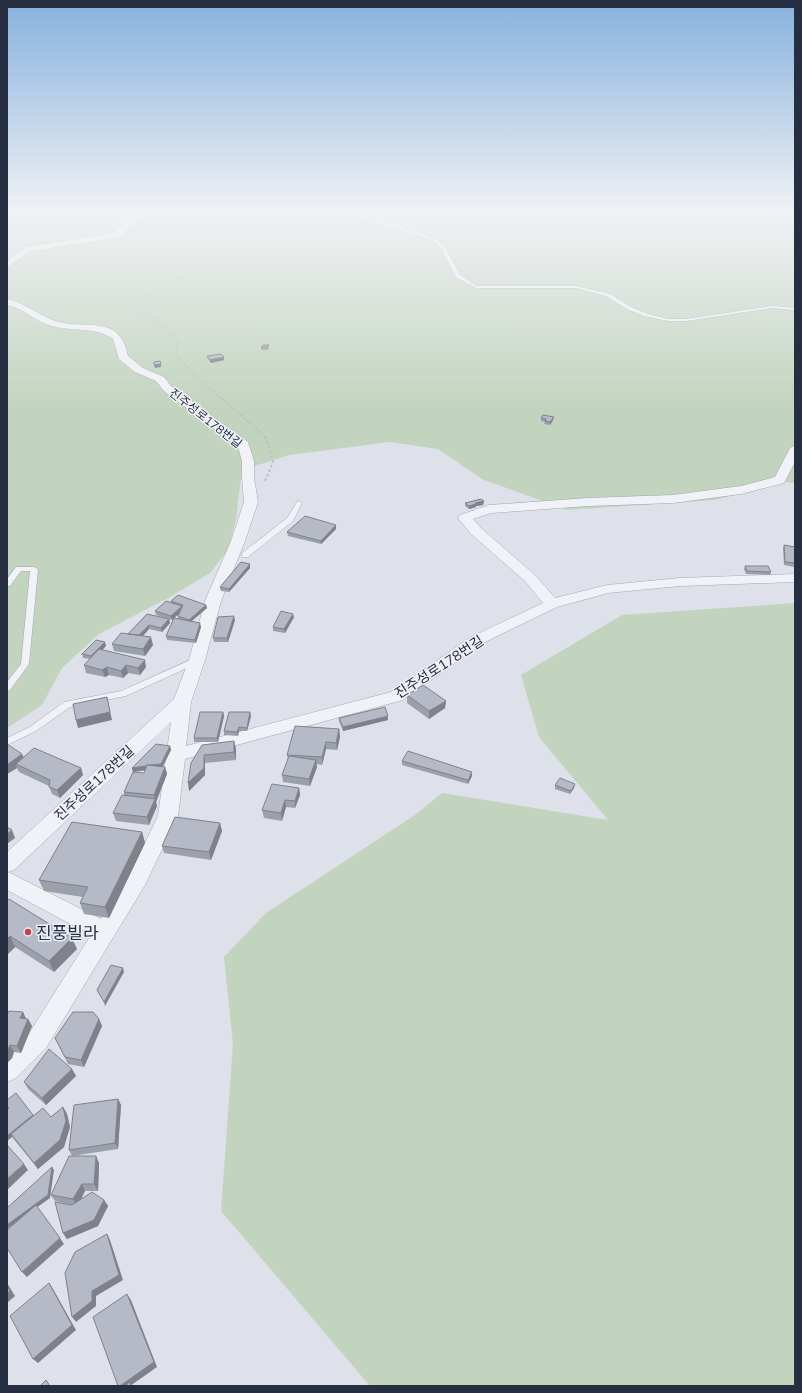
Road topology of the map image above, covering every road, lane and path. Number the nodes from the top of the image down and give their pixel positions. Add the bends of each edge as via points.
1 (176, 280) edge
2 (465, 280) edge
3 (7, 302) edge
4 (795, 309) edge
5 (795, 450) edge
6 (263, 486) dead end
7 (299, 503) dead end
8 (245, 555) dead end
9 (795, 578) edge
10 (7, 584) edge
11 (552, 604) junction
12 (197, 660) junction
13 (7, 688) edge
14 (182, 702) junction
15 (7, 742) edge
16 (177, 755) junction
17 (7, 864) edge
18 (7, 880) edge
19 (105, 932) junction
20 (7, 1070) edge

1 - 6 path via 146,296 132,310 151,317 170,330 178,342 176,356 267,439 273,462
2 - 4 lane via 476,287 576,287 608,295 629,308 668,320 686,320 772,307
3 - 12 street, 진주성로178번길 via 17,303 54,324 96,328 113,334 121,343 123,357 139,370 160,378 168,389 191,408 244,445 248,461 251,502 213,601
5 - 11 street via 780,480 741,490 673,499 489,509 465,518 476,531 530,578
7 - 8 lane via 290,519
9 - 11 street, 진주성로178번길 via 680,582 615,589
10 - 13 lane via 19,569 34,570 25,664
11 - 16 street, 진주성로178번길 via 477,640 397,696
12 - 14 street, 진주성로178번길
12 - 15 lane via 123,694 67,704 33,729
14 - 16 street, 진주성로178번길
14 - 17 street, 진주성로178번길
16 - 19 street, 진주성로178번길 via 168,816 138,879
18 - 19 street
19 - 20 street, 진주성로178번길 via 38,1040

